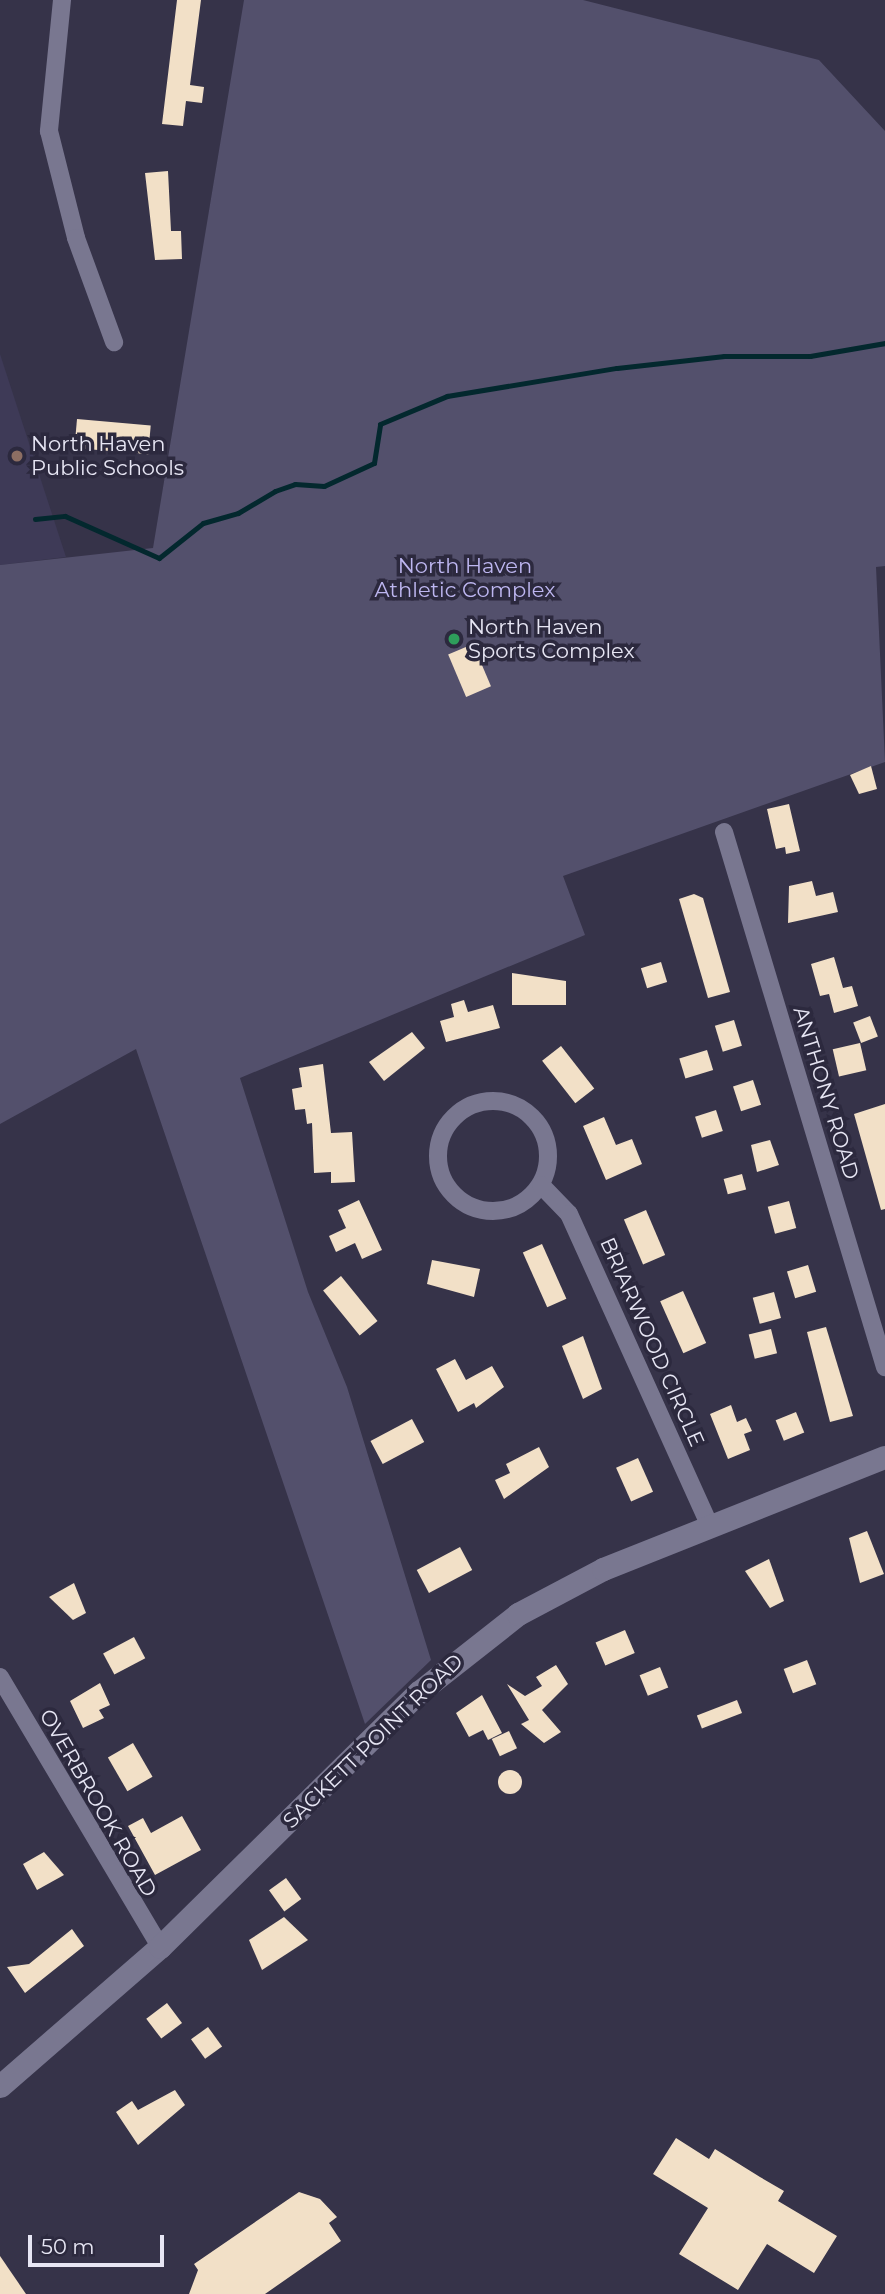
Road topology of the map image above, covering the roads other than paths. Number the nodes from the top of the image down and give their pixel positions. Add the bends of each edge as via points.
1 (62, 0) edge
2 (114, 342) dead end
3 (724, 832) dead end
4 (541, 1185) junction
5 (885, 1367) edge
6 (885, 1457) edge
7 (710, 1525) junction
8 (0, 1677) edge
9 (160, 1947) junction
10 (0, 2086) edge

1 - 2 street via 49,131 76,238
3 - 5 street, ANTHONY ROAD
4 - 4 street via 548,1149 538,1125 519,1107 503,1101 468,1106 443,1130 439,1168 458,1199 494,1211 513,1207
4 - 7 street, BRIARWOOD CIRCLE via 569,1214
6 - 7 street, SACKETT POINT ROAD
7 - 9 street, SACKETT POINT ROAD via 551,1594 467,1650
8 - 9 street, OVERBROOK ROAD
9 - 10 street, SACKETT POINT ROAD

